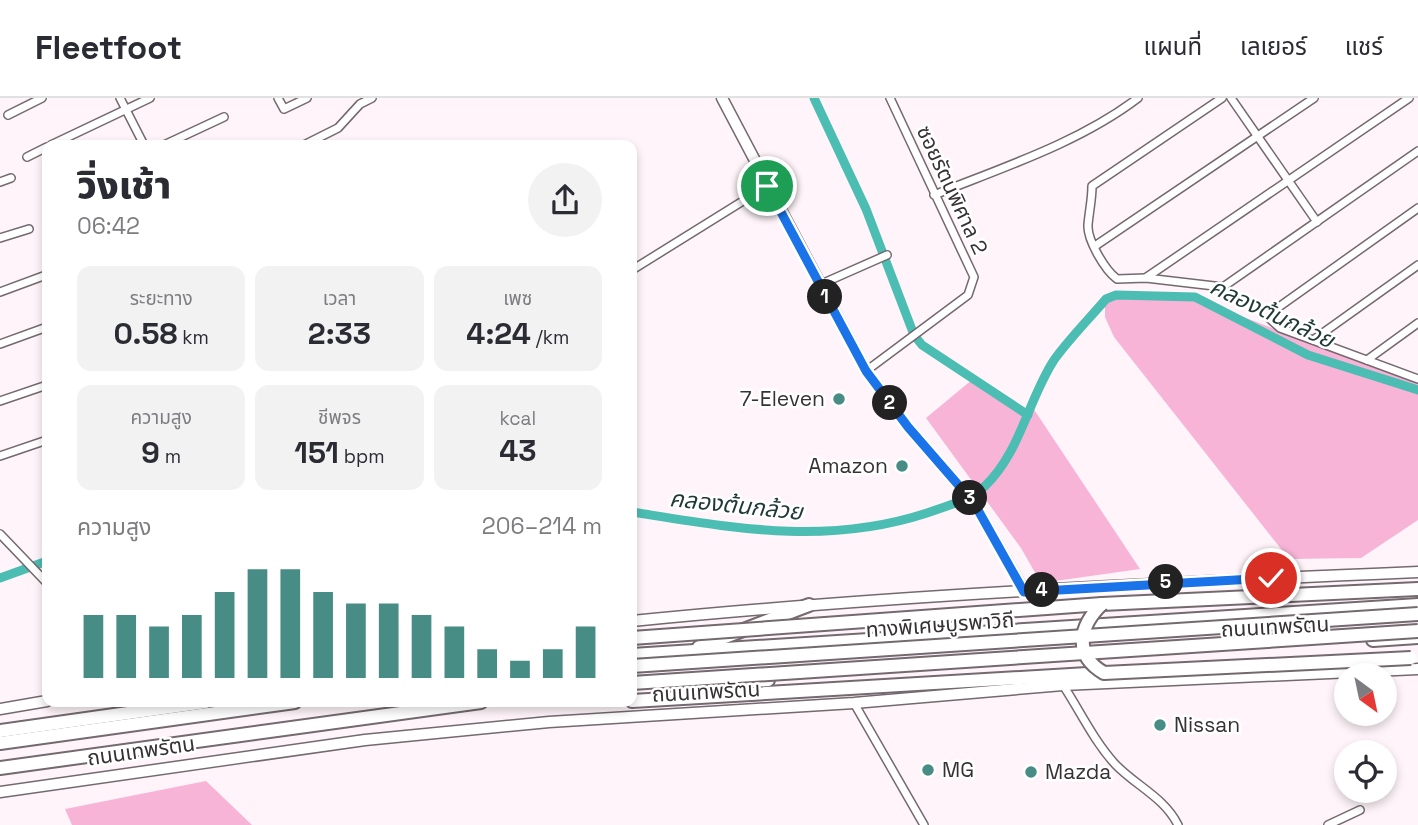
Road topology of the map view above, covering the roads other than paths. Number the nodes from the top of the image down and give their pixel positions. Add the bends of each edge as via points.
1 (42, 98) edge
2 (120, 98) edge
3 (150, 98) edge
4 (278, 98) edge
5 (307, 98) edge
6 (372, 98) edge
7 (722, 98) edge
8 (890, 98) edge
9 (1138, 98) edge
10 (1222, 98) edge
11 (1231, 98) edge
12 (1314, 98) edge
13 (1409, 98) edge
14 (127, 109) junction
15 (8, 115) dead end
16 (223, 117) dead end
17 (1258, 137) junction
18 (62, 140) edge
19 (142, 140) edge
20 (175, 140) edge
21 (314, 140) edge
22 (42, 150) edge
23 (1418, 151) edge
24 (27, 157) dead end
25 (11, 178) dead end
26 (1289, 181) junction
27 (0, 182) edge
28 (767, 186) junction
29 (934, 195) junction
30 (1418, 208) edge
31 (1317, 222) junction
32 (29, 229) dead end
33 (0, 239) edge
34 (1094, 246) junction
35 (887, 255) dead end
36 (1418, 264) edge
37 (637, 267) edge
38 (42, 276) edge
39 (1146, 278) junction
40 (818, 285) junction
41 (0, 292) edge
42 (1418, 323) edge
43 (42, 329) edge
44 (1312, 340) junction
45 (0, 344) edge
46 (1367, 360) junction
47 (866, 371) junction
48 (1418, 379) edge
49 (42, 387) edge
50 (0, 401) edge
51 (42, 442) edge
52 (0, 456) edge
53 (0, 534) edge
54 (1418, 572) edge
55 (42, 578) edge
56 (1413, 589) edge
57 (1024, 592) junction
58 (1102, 604) junction
59 (809, 605) junction
60 (1418, 605) edge
61 (1418, 614) edge
62 (637, 621) edge
63 (1418, 631) edge
64 (1418, 637) edge
65 (637, 638) edge
66 (689, 651) junction
67 (637, 655) edge
68 (1416, 662) edge
69 (637, 666) edge
70 (1104, 673) junction
71 (1063, 685) junction
72 (637, 686) edge
73 (637, 686) edge
74 (637, 701) edge
75 (42, 702) edge
76 (854, 703) junction
77 (168, 707) edge
78 (259, 707) edge
79 (390, 707) edge
80 (444, 707) edge
81 (0, 709) edge
82 (68, 720) junction
83 (0, 724) edge
84 (0, 731) edge
85 (0, 743) edge
86 (0, 759) edge
87 (50, 760) junction
88 (0, 768) edge
89 (0, 775) edge
90 (0, 792) edge
91 (1360, 810) dead end
92 (924, 825) edge
93 (1178, 825) edge
94 (1328, 825) edge

1 - 15 street
2 - 14 street
3 - 14 street
4 - 5 street via 284,109
6 - 21 street via 338,128
7 - 28 main road
8 - 29 street, ซอยรัตนพิศาล 2
9 - 29 street via 1071,137
10 - 34 street via 1094,183 1088,224
11 - 17 street
12 - 17 street
13 - 26 street
14 - 18 street
14 - 19 street
16 - 20 street
17 - 26 street
17 - 34 street
22 - 24 street
23 - 31 street
25 - 27 street
26 - 31 street
26 - 39 street
28 - 37 street
28 - 40 main road
29 - 47 street, ซอยรัตนพิศาล 2 via 974,277 968,295
30 - 44 street via 1270,315 1273,324
31 - 39 street via 1223,287
32 - 33 street
34 - 39 street via 1114,277
35 - 40 street
36 - 44 street
38 - 41 street
40 - 47 main road
42 - 46 street
43 - 45 street
44 - 46 street
46 - 48 street
47 - 57 main road via 974,503
49 - 50 street
51 - 52 street
53 - 55 street
54 - 57 main road
56 - 58 highway
57 - 59 main road
58 - 65 highway, bridge
58 - 70 highway, bridge via 1086,623 1082,638 1088,662
59 - 62 main road
59 - 66 highway
60 - 66 highway, ถนนเทพรัตน
61 - 69 highway, ทางพิเศษบูรพาวิถี, bridge
63 - 72 highway, ทางพิเศษบูรพาวิถี, bridge
64 - 73 highway, ถนนเทพรัตน
66 - 67 highway, ถนนเทพรัตน
68 - 70 highway, bridge
68 - 71 main road, ถนนเทพรัตน
70 - 74 highway
71 - 76 main road, ถนนเทพรัตน
71 - 93 street via 1107,754 1165,804
75 - 81 main road
76 - 90 main road, ถนนเทพรัตน via 447,731
76 - 92 street
77 - 82 highway, ถนนเทพรัตน
78 - 85 highway
79 - 86 highway
80 - 87 highway, ถนนเทพรัตน
82 - 83 highway
82 - 84 highway, ถนนเทพรัตน
87 - 88 highway, ถนนเทพรัตน
87 - 89 highway
91 - 94 street

